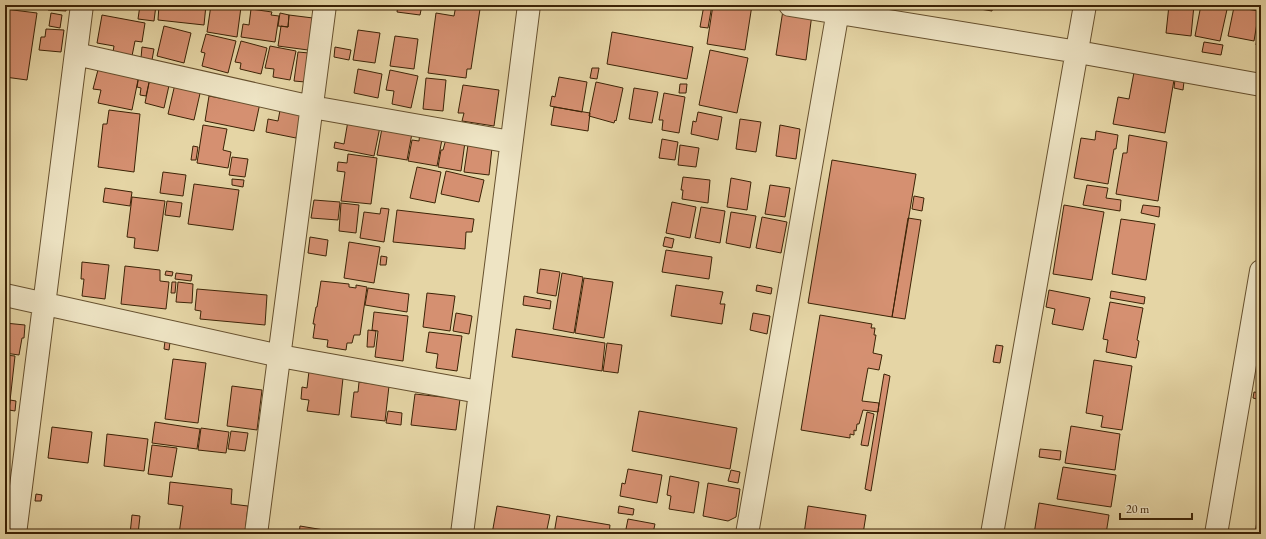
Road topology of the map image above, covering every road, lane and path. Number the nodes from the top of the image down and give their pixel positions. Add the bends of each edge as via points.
1 (82, 5) edge
2 (325, 5) edge
3 (529, 5) edge
4 (790, 5) edge
5 (1085, 5) edge
6 (838, 9) edge
7 (1078, 52) junction
8 (76, 54) junction
9 (1261, 85) edge
10 (312, 107) junction
11 (511, 142) junction
12 (1261, 271) edge
13 (5, 295) edge
14 (44, 303) junction
15 (280, 356) junction
16 (479, 392) junction
17 (15, 534) edge
18 (256, 534) edge
19 (462, 534) edge
20 (747, 534) edge
21 (992, 534) edge
22 (1216, 534) edge

1 - 8 street
2 - 10 street
3 - 11 street
4 - 6 street
5 - 7 street
6 - 7 street
6 - 20 street
7 - 9 street
7 - 21 street
8 - 10 street
8 - 14 street
10 - 11 street
10 - 15 street
11 - 16 street
12 - 22 street
13 - 14 street
14 - 15 street
14 - 17 street
15 - 16 street
15 - 18 street
16 - 19 street

